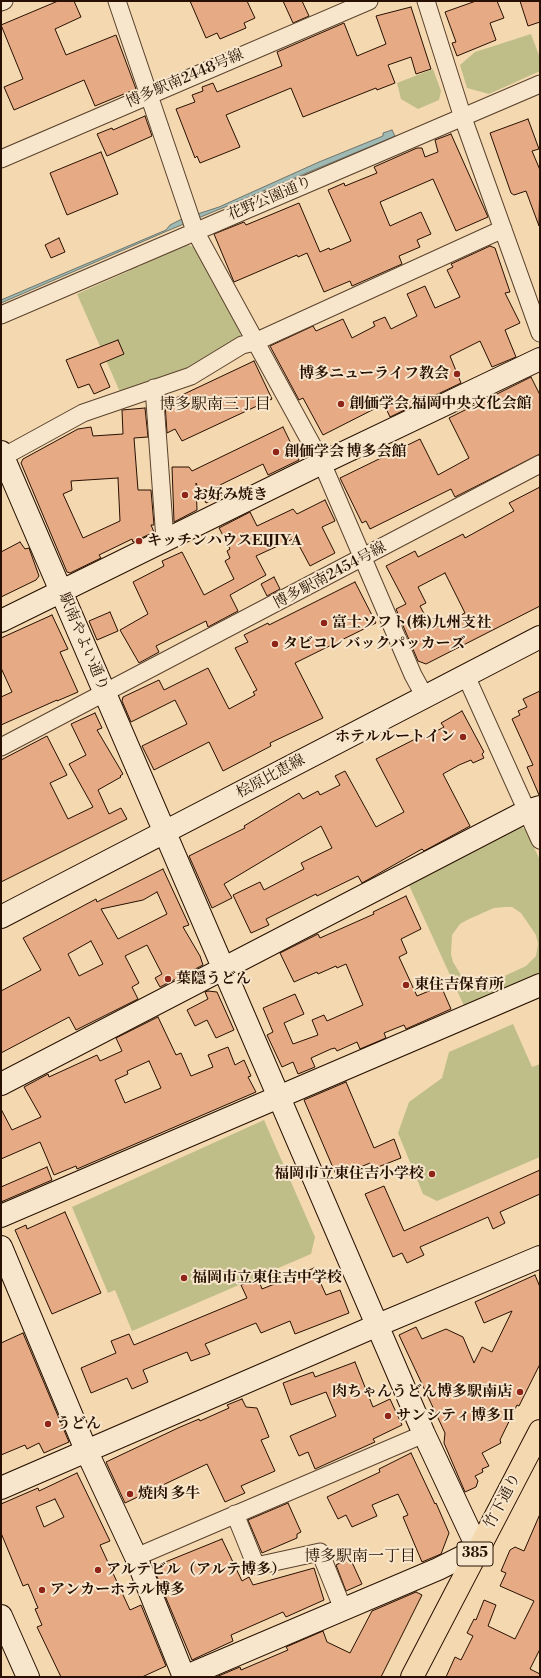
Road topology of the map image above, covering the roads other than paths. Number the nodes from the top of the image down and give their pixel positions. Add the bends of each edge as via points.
1 (4, 1) edge
2 (117, 1) edge
3 (369, 1) edge
4 (426, 1) edge
5 (1, 2) edge
6 (540, 84) edge
7 (149, 94) junction
8 (463, 118) junction
9 (1, 159) edge
10 (502, 229) junction
11 (195, 231) junction
12 (1, 315) edge
13 (540, 333) edge
14 (255, 342) junction
15 (540, 359) edge
16 (154, 388) junction
17 (2, 455) edge
18 (322, 463) junction
19 (540, 464) edge
20 (165, 540) junction
21 (362, 559) junction
22 (61, 592) junction
23 (1, 621) edge
24 (540, 637) edge
25 (466, 676) junction
26 (105, 693) junction
27 (424, 697) junction
28 (1, 747) edge
29 (534, 809) edge
30 (164, 832) junction
31 (540, 840) edge
32 (1, 917) edge
33 (223, 969) junction
34 (540, 985) edge
35 (1, 1084) edge
36 (279, 1098) junction
37 (1, 1216) edge
38 (1, 1247) edge
39 (540, 1257) edge
40 (378, 1325) junction
41 (424, 1434) junction
42 (537, 1443) edge
43 (86, 1450) junction
44 (1, 1488) edge
45 (235, 1514) junction
46 (478, 1549) junction
47 (136, 1557) junction
48 (343, 1609) junction
49 (1, 1616) edge
50 (28, 1677) edge
51 (184, 1677) edge
52 (412, 1677) edge

1 - 5 street
2 - 7 street
3 - 7 street, 博多駅南2448号線
4 - 8 street
6 - 8 street, 花野公園通り
7 - 9 street, 博多駅南2448号線
7 - 11 street
8 - 10 street
8 - 11 street, 花野公園通り
10 - 13 street
10 - 14 street
11 - 12 street, 花野公園通り
11 - 14 street
14 - 16 street via 242,345 191,376
14 - 18 street
15 - 18 street
16 - 17 street via 83,413
16 - 20 street
17 - 22 street, 駅南やよい通り
18 - 20 street
18 - 21 street
19 - 21 street, 博多駅南2454号線
20 - 22 street
21 - 26 street, 博多駅南2454号線
21 - 27 street
22 - 23 street
22 - 26 street, 駅南やよい通り
24 - 25 street, 桧原比恵線
25 - 27 street, 桧原比恵線
25 - 29 street
26 - 28 street, 博多駅南2454号線
26 - 30 street, 駅南やよい通り
27 - 30 street, 桧原比恵線
29 - 31 street
29 - 33 street
30 - 32 street, 桧原比恵線
30 - 33 street, 駅南やよい通り
33 - 35 street
33 - 36 street, 駅南やよい通り
34 - 36 street
36 - 37 street
36 - 40 street, 駅南やよい通り
38 - 43 street
39 - 40 street
40 - 41 street, 駅南やよい通り
40 - 43 street
41 - 45 street
41 - 46 street, 駅南やよい通り
42 - 46 highway, 竹下通り / 385
43 - 44 street
43 - 47 street
45 - 47 street
45 - 48 street via 256,1566 320,1552
46 - 48 street via 438,1569
46 - 52 highway, 竹下通り / 385
47 - 51 street
48 - 51 street
49 - 50 street

